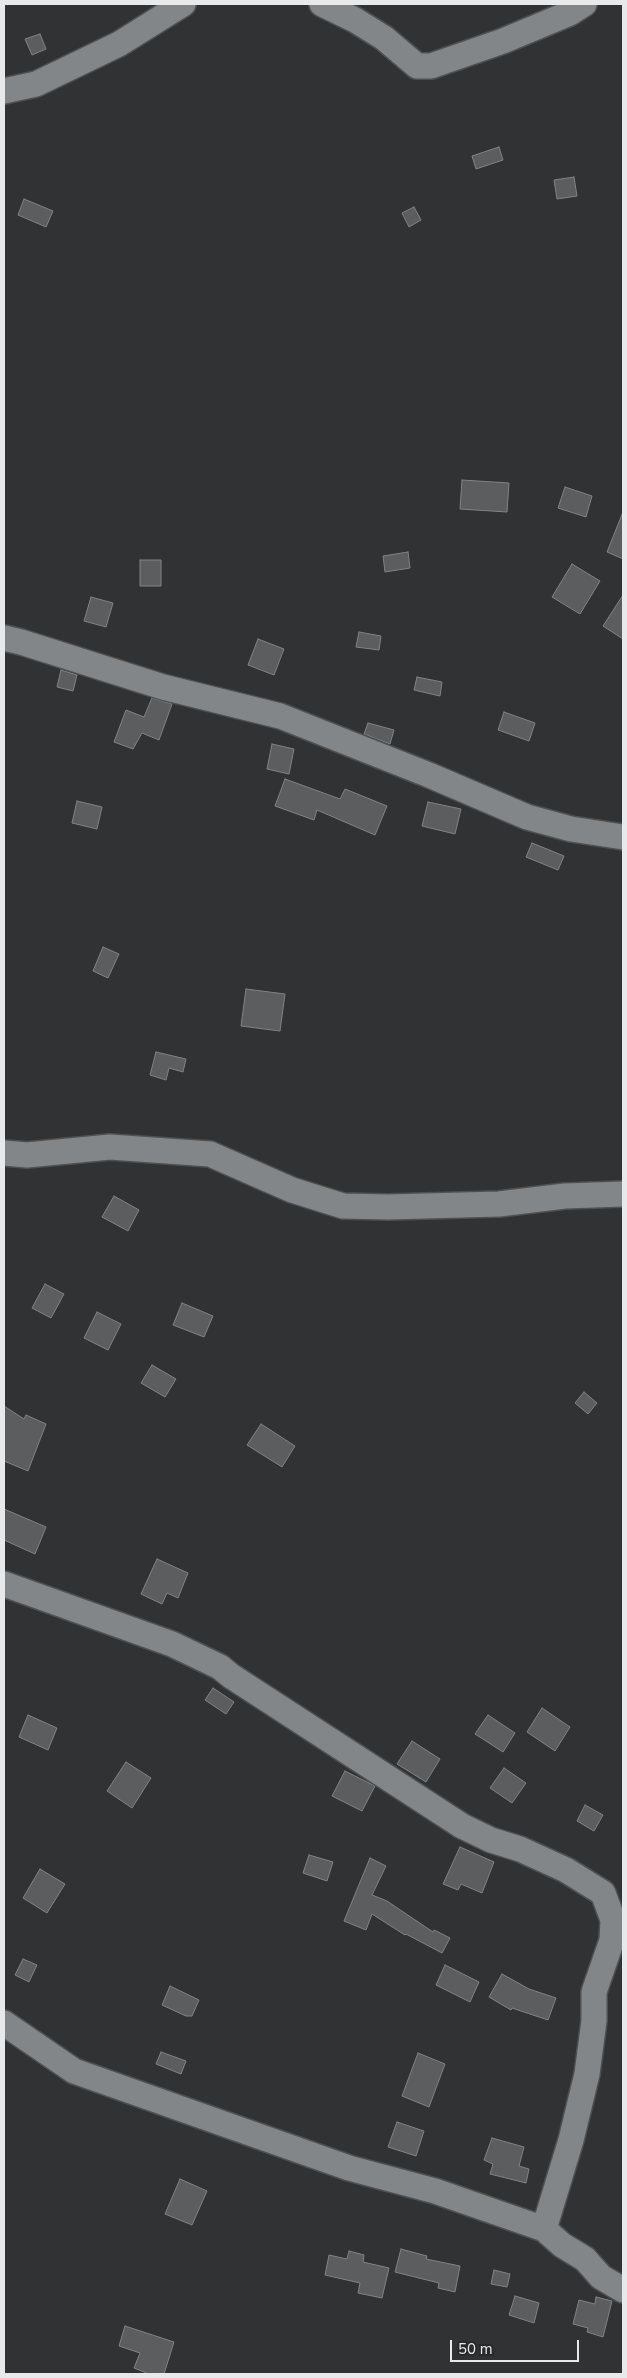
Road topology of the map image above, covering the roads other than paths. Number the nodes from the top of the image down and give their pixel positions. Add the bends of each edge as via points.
1 (184, 4) edge
2 (322, 4) edge
3 (584, 4) edge
4 (4, 91) edge
5 (4, 638) edge
6 (623, 837) edge
7 (4, 1153) edge
8 (623, 1194) edge
9 (4, 1584) edge
10 (4, 2023) edge
11 (544, 2229) junction
12 (623, 2290) edge

1 - 4 street via 119,44 36,84
2 - 3 street via 384,38 417,66 431,66 503,41
5 - 6 street via 163,687 280,716 527,817 571,829
7 - 8 street via 27,1155 110,1147 210,1154 292,1190 343,1206 499,1204 565,1196
9 - 11 street via 172,1644 220,1667 462,1826 558,1866 603,1893 613,1920 612,1940 594,1992 587,2074
10 - 11 street via 74,2071 349,2168 435,2191
11 - 12 street via 585,2259 607,2281

